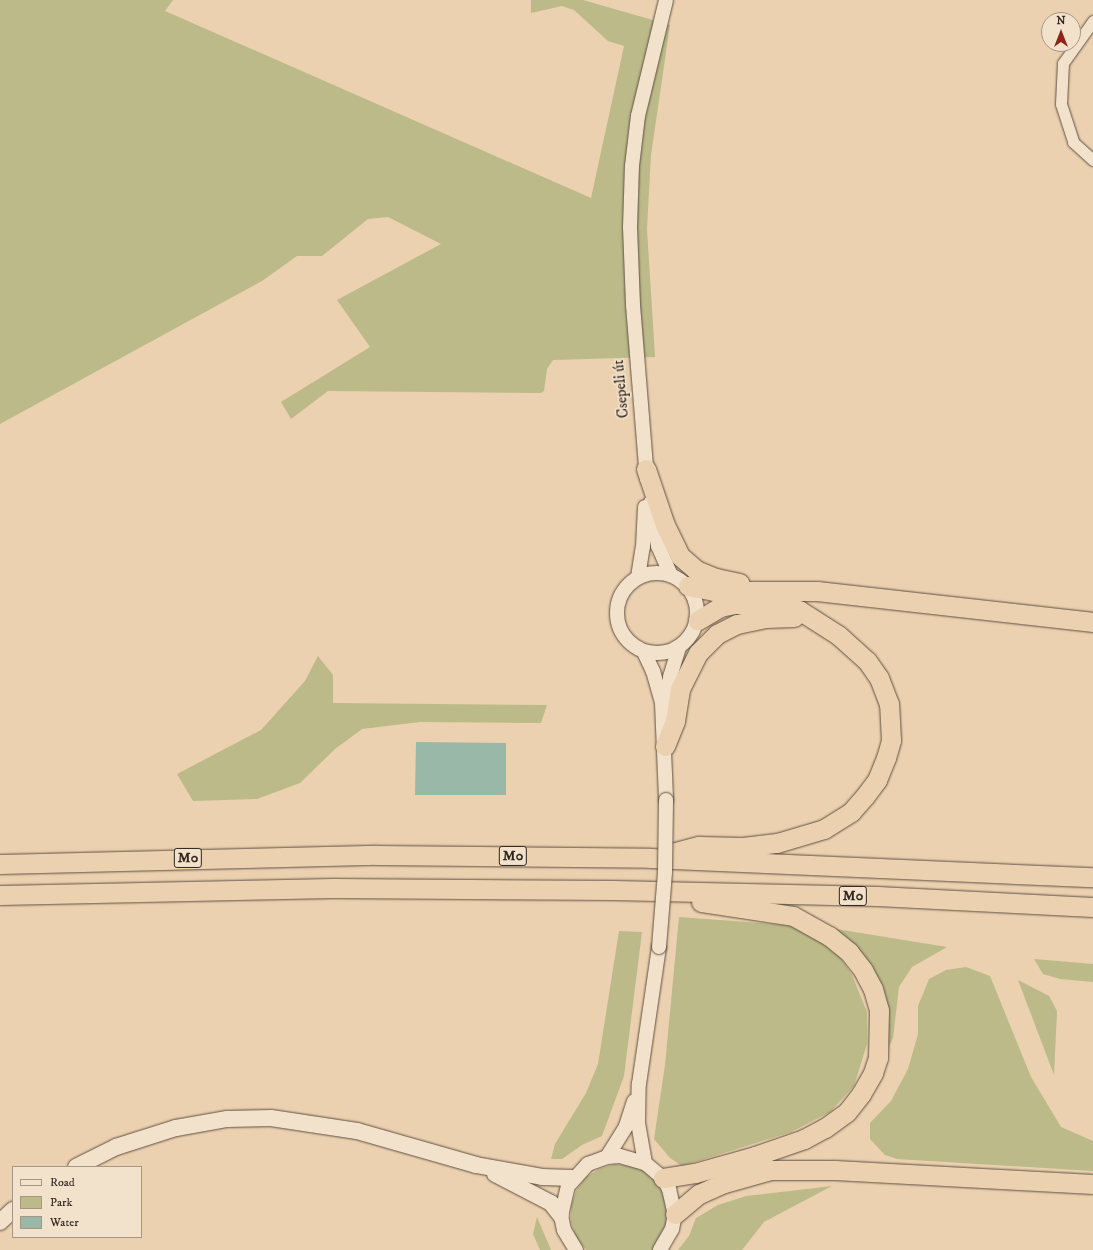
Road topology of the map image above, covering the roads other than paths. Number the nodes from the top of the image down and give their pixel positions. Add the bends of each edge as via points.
1 (666, 0) edge
2 (1093, 21) edge
3 (1093, 160) edge
4 (646, 469) junction
5 (671, 575) junction
6 (638, 577) junction
7 (688, 586) junction
8 (784, 590) junction
9 (698, 620) junction
10 (1093, 622) edge
11 (822, 624) junction
12 (679, 648) junction
13 (644, 652) junction
14 (665, 746) junction
15 (650, 858) junction
16 (0, 864) edge
17 (1093, 877) edge
18 (613, 890) junction
19 (0, 895) edge
20 (1093, 907) edge
21 (639, 1084) junction
22 (607, 1157) junction
23 (646, 1163) junction
24 (476, 1165) junction
25 (78, 1166) edge
26 (573, 1178) junction
27 (663, 1178) junction
28 (1093, 1184) edge
29 (12, 1211) edge
30 (675, 1214) junction
31 (562, 1216) junction
32 (0, 1222) edge
33 (576, 1250) edge
34 (660, 1250) edge

1 - 4 street, Csepeli út via 638,116 632,166 630,228 633,305
2 - 3 street via 1063,63 1061,104 1073,142
4 - 5 street, Csepeli út via 658,546
4 - 6 street, Csepeli út via 643,547
4 - 8 highway via 672,542 680,556 696,570 716,578
5 - 6 street via 660,572
5 - 7 street
6 - 13 street via 622,594 617,614 624,637
7 - 8 highway via 713,591
7 - 9 street via 696,602
8 - 10 highway via 817,591
9 - 11 highway via 727,605 766,604 799,610
9 - 12 street via 694,631
11 - 14 highway via 791,617 765,618 737,624 717,634 698,653 688,669 680,689 675,721
11 - 15 highway via 854,647 867,662 879,678 889,704 891,740 877,780 865,796 838,821 806,836 743,846 699,846
12 - 13 street via 668,652
12 - 14 street via 670,677
13 - 14 street via 658,687
14 - 21 street, bridge via 665,872 659,947
15 - 16 highway, M0 via 377,855
15 - 17 highway, M0
18 - 19 highway, M0 via 332,888
18 - 20 highway, M0 via 869,896
18 - 27 highway via 793,916 829,936 849,952 873,989 879,1010 880,1043 873,1073 847,1112 825,1128 790,1144 695,1173
21 - 22 street via 626,1126
21 - 23 street via 638,1124
22 - 23 street via 633,1158
22 - 26 street via 588,1164
23 - 27 street
24 - 25 main road via 357,1131 295,1120 249,1118 204,1123 153,1134 116,1147
24 - 26 main road via 542,1177
24 - 31 main road via 552,1203
26 - 31 street via 564,1196
27 - 30 street via 669,1189
28 - 30 highway via 901,1173 771,1170 724,1183 699,1194
29 - 32 main road
30 - 34 street via 672,1229
31 - 33 street via 564,1230

